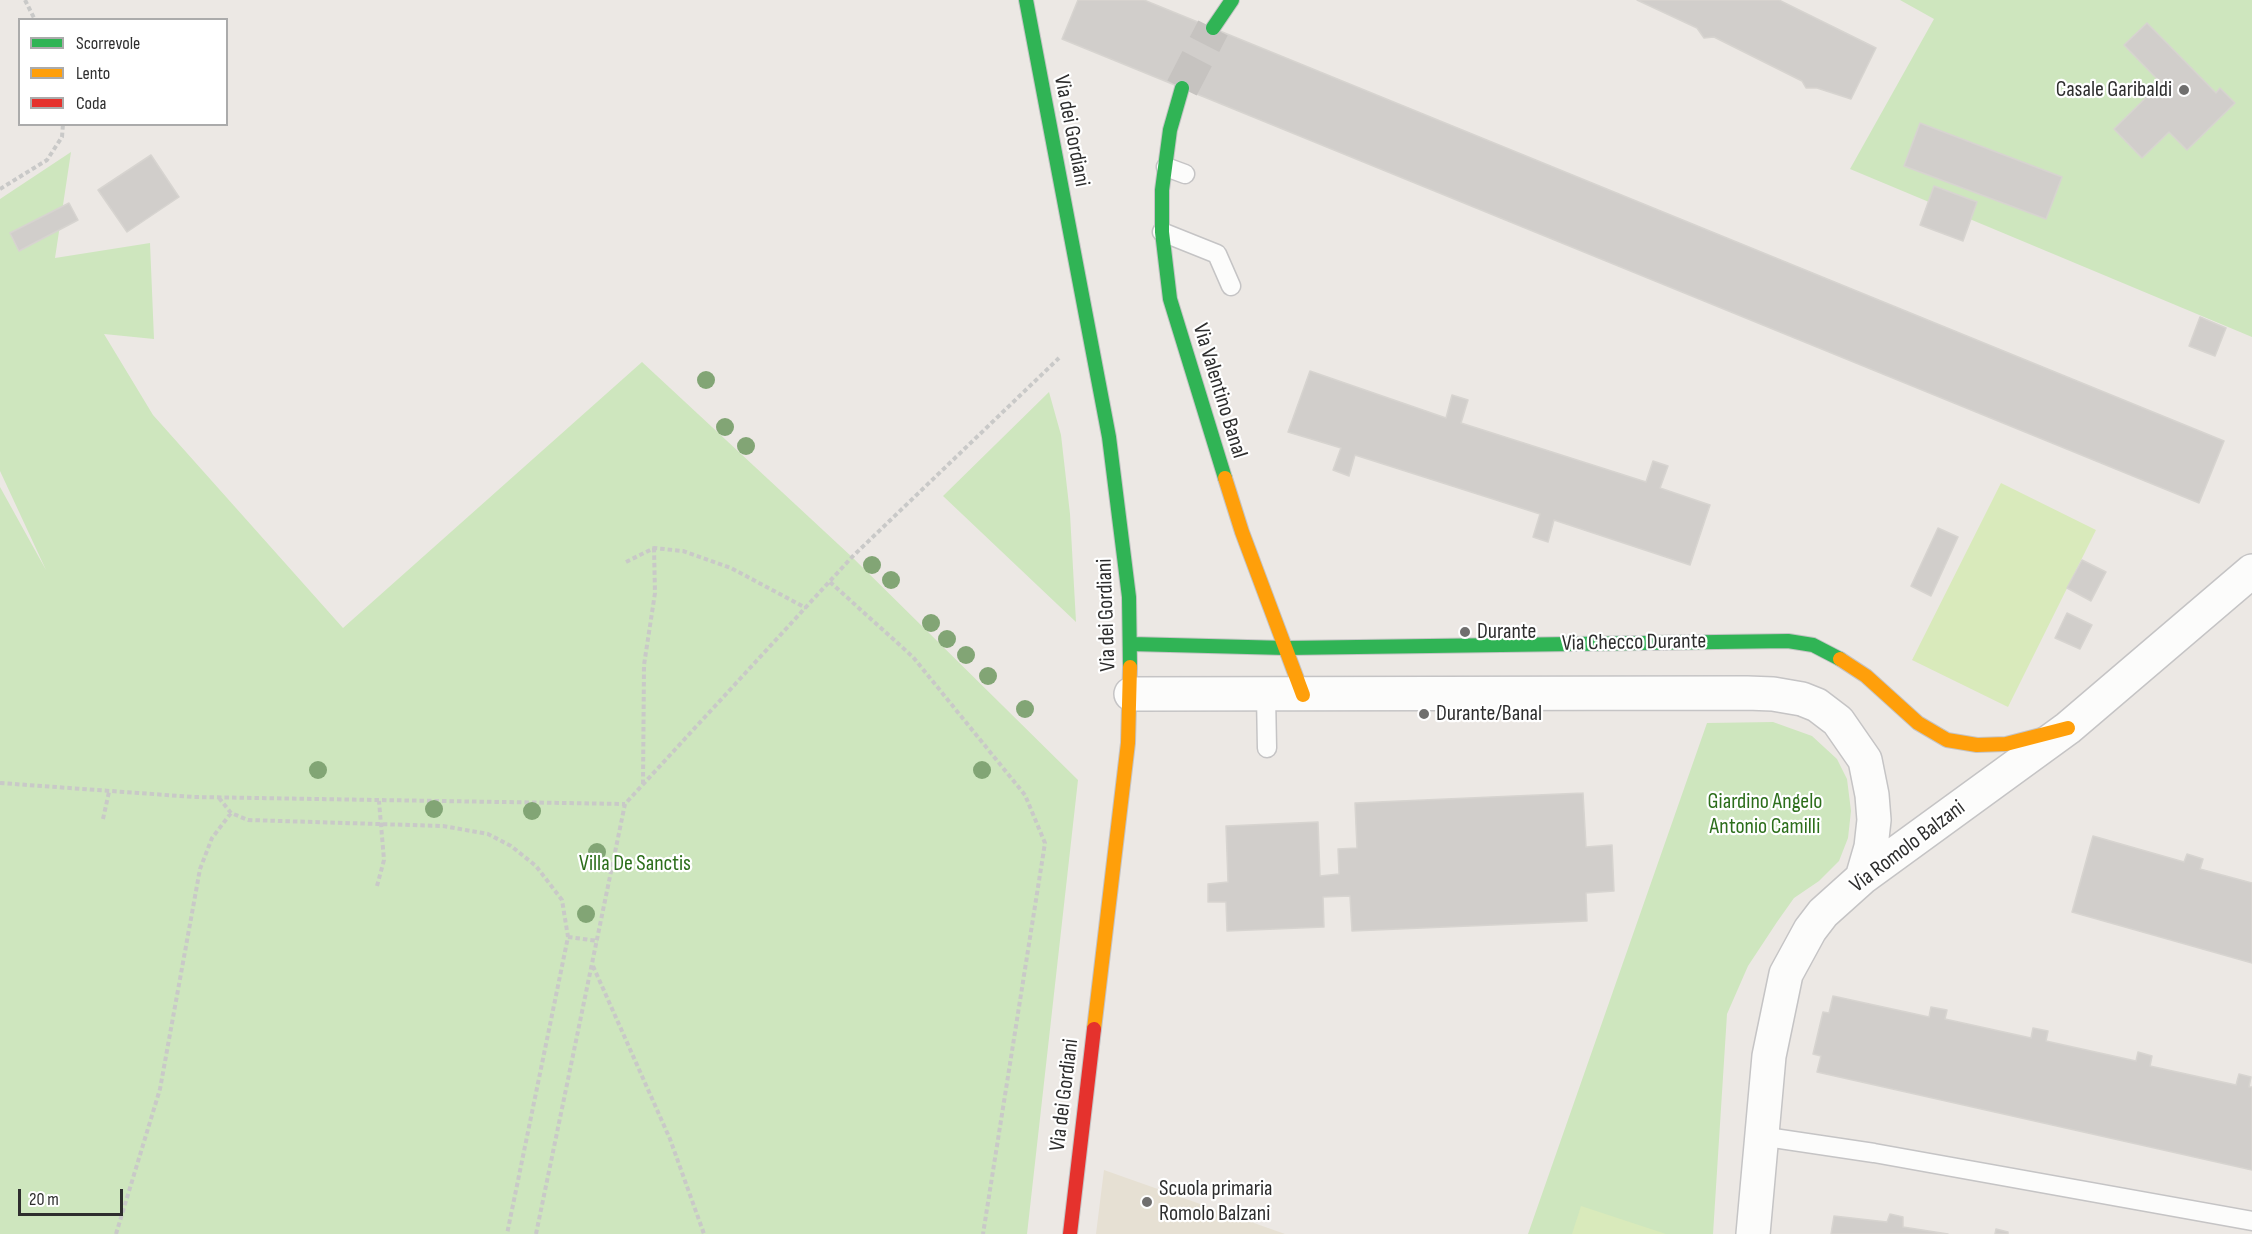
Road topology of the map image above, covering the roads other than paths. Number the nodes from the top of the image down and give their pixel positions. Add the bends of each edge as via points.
1 (1026, 0) edge
2 (1239, 2) edge
3 (1213, 28) tunnel mouth
4 (1182, 88) tunnel mouth
5 (1166, 166) junction
6 (1185, 174) dead end
7 (1162, 232) junction
8 (1231, 286) dead end
9 (2252, 571) edge
10 (1131, 644) junction
11 (1286, 648) junction
12 (1131, 694) junction
13 (1266, 695) junction
14 (1303, 695) junction
15 (2068, 728) junction
16 (1267, 748) dead end
17 (1862, 878) junction
18 (1760, 1136) junction
19 (2252, 1221) edge
20 (1070, 1234) edge
21 (1753, 1234) edge

1 - 10 street, Via dei Gordiani via 1109,437 1126,557
2 - 3 street
4 - 5 street, Via Valentino Banal via 1170,130
5 - 6 lane
5 - 7 street, Via Valentino Banal
7 - 8 lane via 1217,254
7 - 11 street, Via Valentino Banal via 1166,280 1185,355 1242,532
9 - 15 street, Via Romolo Balzani
10 - 11 street, Via Checco Durante
10 - 12 street, Via dei Gordiani
11 - 14 street, Via Valentino Banal
11 - 15 street, Via Checco Durante via 1788,641 1832,653 1866,676 1918,723 1947,740 2006,744
12 - 13 street
12 - 20 street, Via dei Gordiani
13 - 14 street
13 - 16 lane
14 - 17 street via 1747,693 1802,699 1838,721 1865,759 1874,820
15 - 17 street, Via Romolo Balzani
17 - 18 street, Via Romolo Balzani via 1824,913 1799,947 1786,974 1769,1056
18 - 19 lane
18 - 21 street, Via Romolo Balzani

